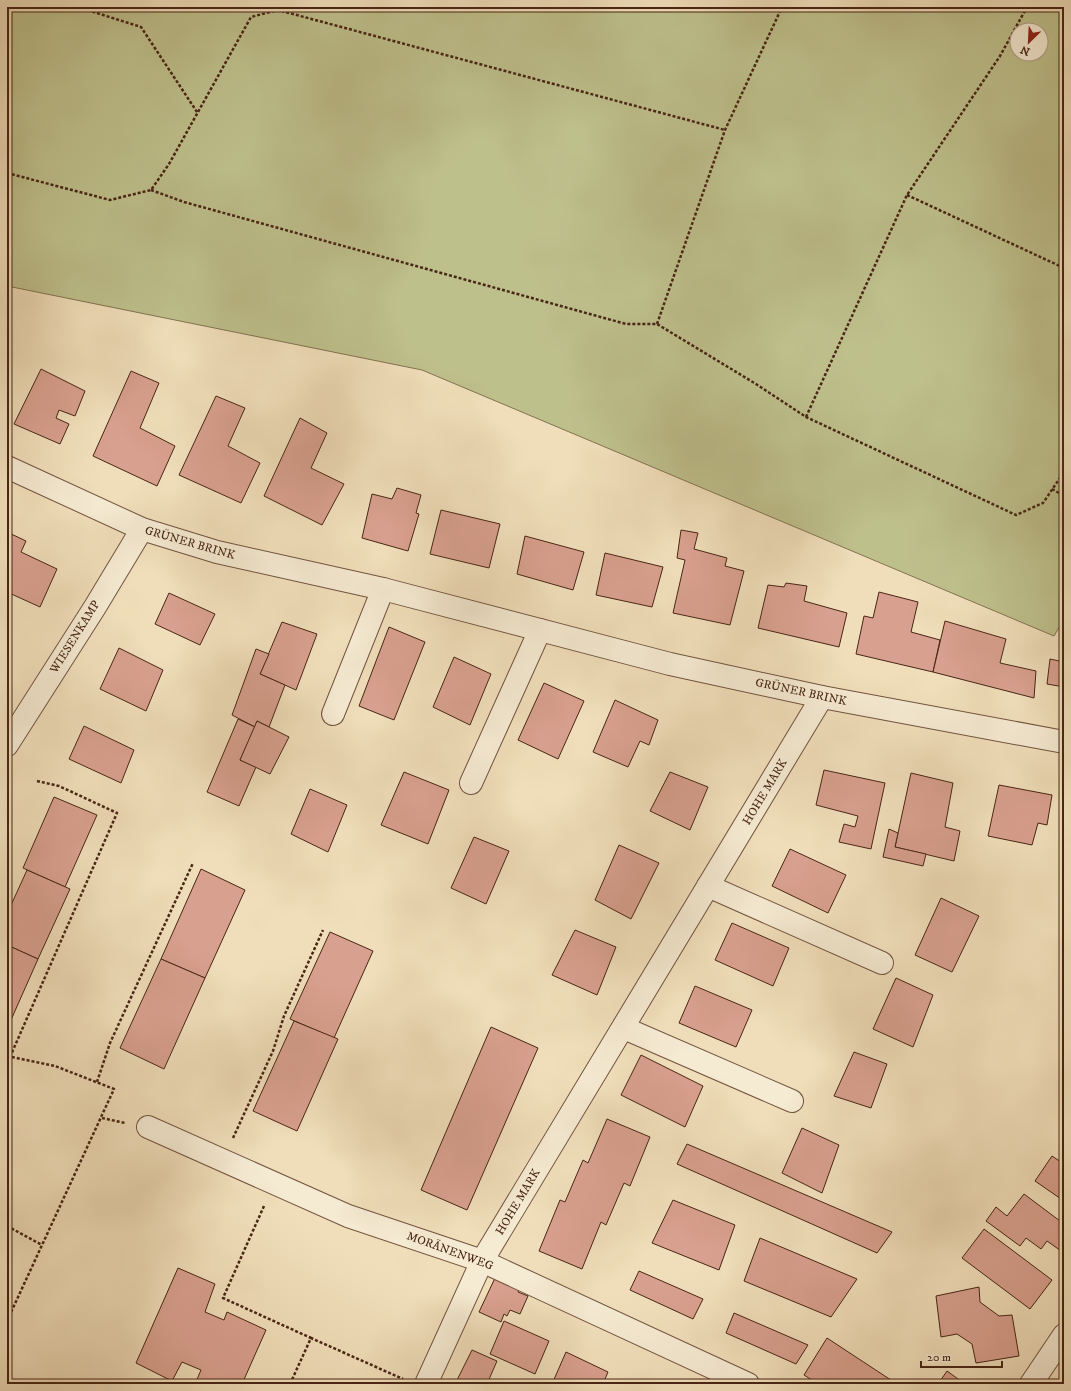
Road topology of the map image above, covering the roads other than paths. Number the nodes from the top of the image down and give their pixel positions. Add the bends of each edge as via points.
1 (7, 467) edge
2 (142, 529) junction
3 (383, 590) junction
4 (540, 630) junction
5 (822, 697) junction
6 (333, 714) dead end
7 (1064, 742) edge
8 (7, 745) edge
9 (471, 783) dead end
10 (708, 886) junction
11 (882, 963) dead end
12 (624, 1028) junction
13 (792, 1101) dead end
14 (148, 1127) dead end
15 (482, 1261) junction
16 (1064, 1335) edge
17 (417, 1382) edge
18 (748, 1384) edge
19 (1031, 1384) edge

1 - 2 street, GRÜNER BRINK
2 - 3 street, GRÜNER BRINK via 217,552
2 - 8 street, WIESENKAMP
3 - 4 street, GRÜNER BRINK
3 - 6 street
4 - 5 street, GRÜNER BRINK via 670,664
4 - 9 street
5 - 7 street, GRÜNER BRINK
5 - 10 street, HOHE MARK
10 - 11 street
10 - 12 street, HOHE MARK
12 - 13 street
12 - 15 street, HOHE MARK
14 - 15 street, MORÄNENWEG via 348,1216
15 - 17 street, HOHE MARK
15 - 18 street, MORÄNENWEG
16 - 19 street

